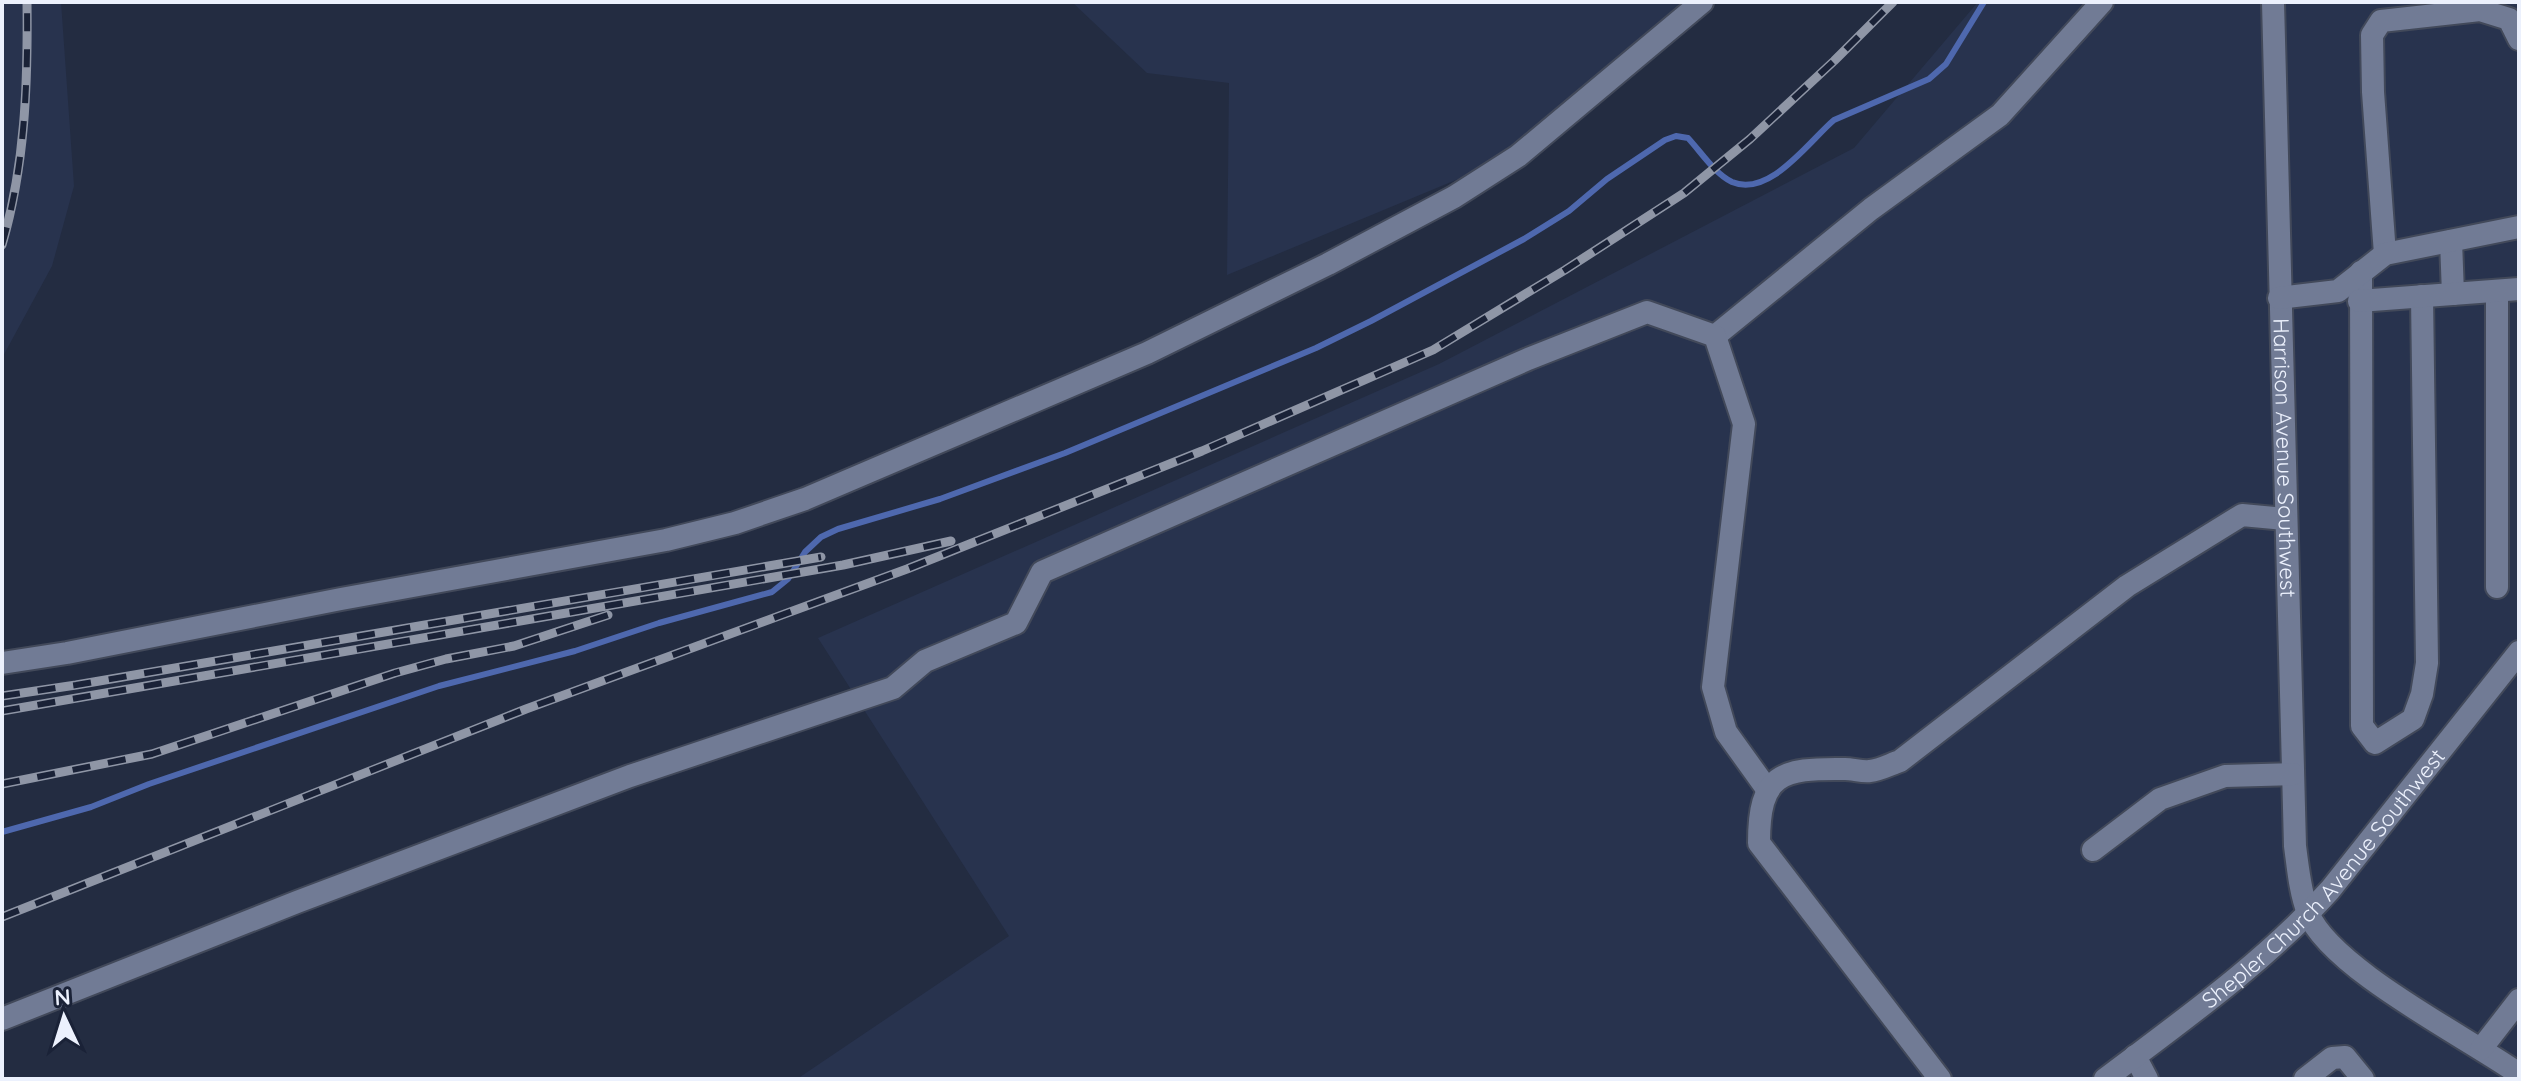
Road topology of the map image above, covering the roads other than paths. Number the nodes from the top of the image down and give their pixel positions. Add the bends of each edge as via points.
1 (1702, 2) edge
2 (2102, 2) edge
3 (2273, 2) edge
4 (2519, 39) edge
5 (2519, 227) edge
6 (2451, 241) junction
7 (2385, 254) junction
8 (2361, 272) junction
9 (2508, 290) edge
10 (2453, 294) junction
11 (2422, 296) junction
12 (2279, 298) junction
13 (2359, 301) junction
14 (1715, 336) junction
15 (2285, 519) junction
16 (2497, 587) dead end
17 (2519, 652) edge
18 (2, 663) edge
19 (2293, 774) junction
20 (1767, 789) junction
21 (2093, 850) dead end
22 (2309, 914) junction
23 (2519, 1000) edge
24 (2, 1019) edge
25 (2481, 1049) junction
26 (2135, 1056) junction
27 (2519, 1074) edge
28 (1940, 1079) edge
29 (2105, 1079) edge
30 (2147, 1079) edge
31 (2305, 1079) edge
32 (2363, 1079) edge

1 - 18 street via 1538,140 1454,197 1134,359 805,499 666,540
2 - 14 street via 2000,115 1871,209
3 - 12 street, Harrison Avenue Southwest
4 - 7 street via 2509,19 2480,10 2381,21 2372,35
5 - 6 street
6 - 7 street
6 - 10 street
7 - 8 street
8 - 12 street via 2338,291
8 - 13 street
9 - 10 street
9 - 16 street
10 - 11 street
11 - 13 street
11 - 13 street via 2427,663 2413,719 2375,743 2362,726
12 - 15 street, Harrison Avenue Southwest
14 - 20 street via 1744,424 1713,687 1726,732
14 - 24 street via 1647,312 1543,353 1042,572 1016,623 925,661 893,688 615,782
15 - 19 street, Harrison Avenue Southwest
15 - 20 street via 2242,515 2127,586 1900,761 1871,771 1784,774
17 - 22 street, Shepler Church Avenue Southwest
19 - 21 street via 2225,776 2160,799
19 - 22 street, Harrison Avenue Southwest via 2295,846
20 - 28 street via 1759,843
22 - 25 street via 2321,933 2364,972
22 - 26 street, Shepler Church Avenue Southwest via 2272,950
23 - 25 street
25 - 27 street
26 - 29 street, Shepler Church Avenue Southwest
26 - 30 street
31 - 32 street via 2332,1058 2345,1057

